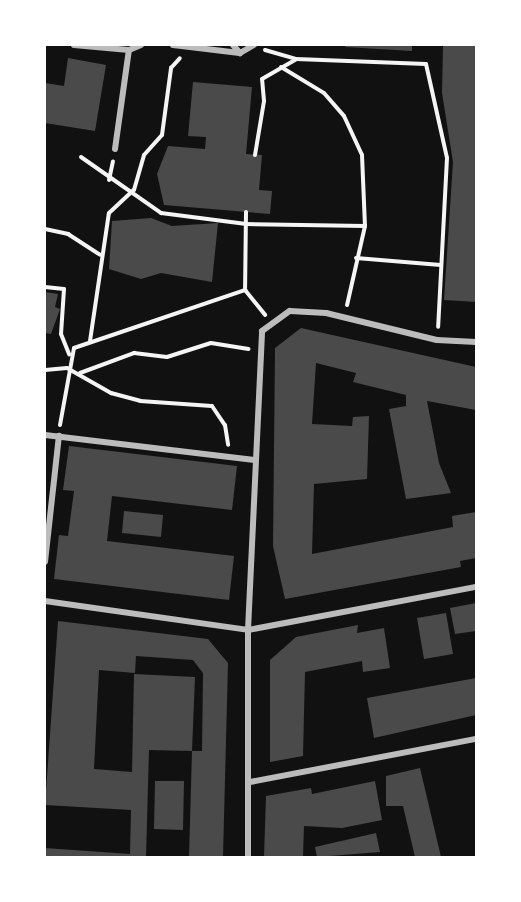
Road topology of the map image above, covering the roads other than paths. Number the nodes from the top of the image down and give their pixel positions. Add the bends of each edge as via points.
1 (74, 45) edge
2 (141, 45) edge
3 (174, 45) edge
4 (232, 45) edge
5 (254, 46) edge
6 (129, 50) junction
7 (240, 53) junction
8 (115, 149) road end
9 (476, 342) edge
10 (45, 435) edge
11 (59, 436) junction
12 (255, 460) junction
13 (45, 562) edge
14 (476, 587) edge
15 (45, 601) edge
16 (248, 630) junction
17 (476, 740) edge
18 (250, 782) junction
19 (248, 857) edge

1 - 6 street
2 - 6 street
3 - 7 street
4 - 7 street
5 - 7 street
6 - 8 street
9 - 12 street via 437,340 344,318 290,311 262,331 257,351
10 - 11 street
11 - 12 street
11 - 13 street
12 - 16 street
14 - 16 street
15 - 16 street
16 - 18 street
17 - 18 street
18 - 19 street

